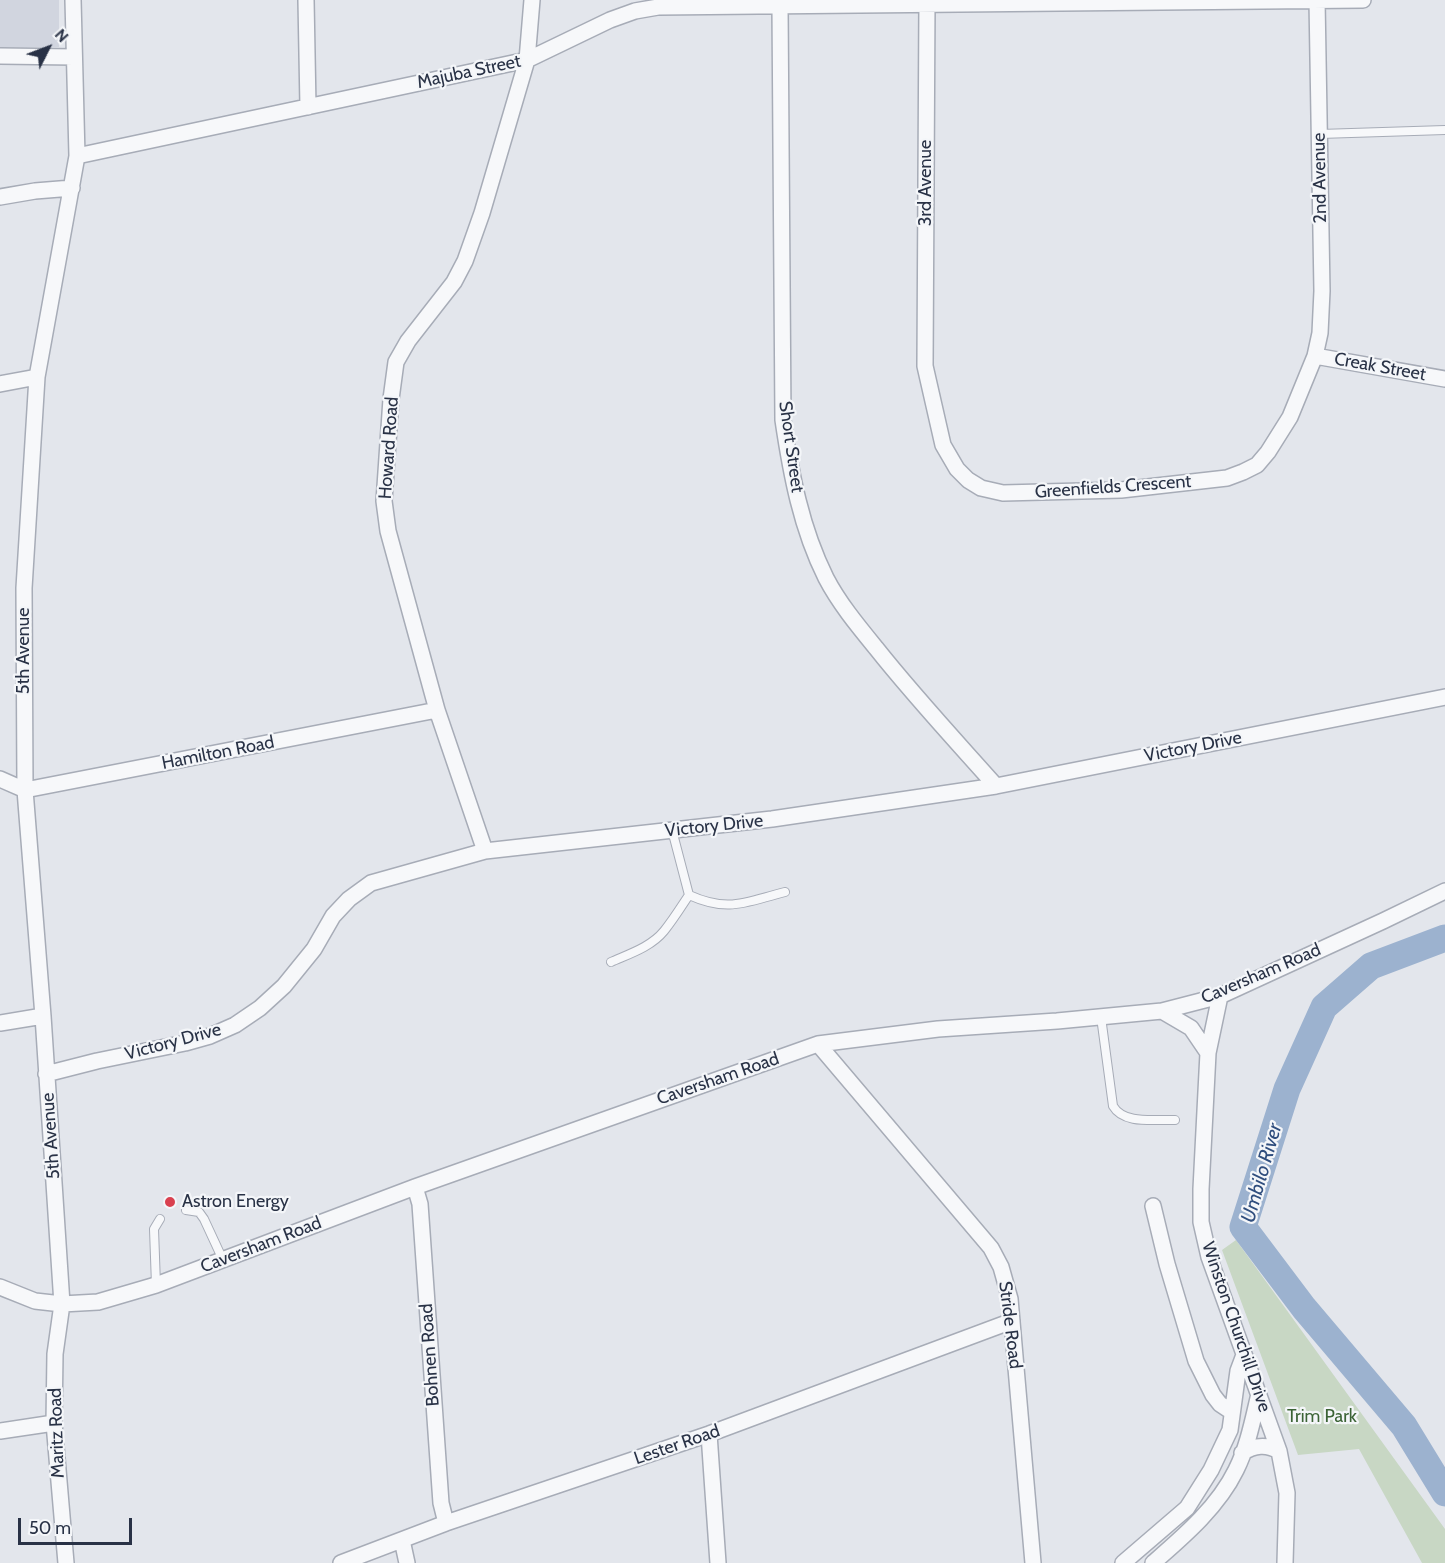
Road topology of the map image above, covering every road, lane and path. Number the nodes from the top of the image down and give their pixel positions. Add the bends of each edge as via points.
1 (73, 0) edge
2 (306, 0) edge
3 (532, 0) edge
4 (1317, 0) edge
5 (1363, 0) edge
6 (927, 2) edge
7 (780, 6) junction
8 (0, 56) edge
9 (74, 57) junction
10 (527, 60) junction
11 (308, 107) junction
12 (1445, 130) edge
13 (1320, 134) junction
14 (77, 156) junction
15 (72, 188) junction
16 (0, 197) edge
17 (1316, 356) junction
18 (925, 366) joint
19 (37, 377) junction
20 (1445, 379) edge
21 (0, 384) edge
22 (1445, 697) edge
23 (437, 710) junction
24 (0, 779) edge
25 (996, 786) junction
26 (25, 790) junction
27 (672, 831) junction
28 (485, 851) junction
29 (1445, 891) edge
30 (785, 892) dead end
31 (689, 895) junction
32 (611, 962) dead end
33 (1220, 996) junction
34 (1162, 1011) junction
35 (43, 1016) junction
36 (1101, 1017) junction
37 (0, 1023) edge
38 (818, 1044) junction
39 (1208, 1053) junction
40 (46, 1074) junction
41 (1175, 1120) dead end
42 (415, 1187) junction
43 (1153, 1206) dead end
44 (186, 1210) dead end
45 (160, 1219) dead end
46 (223, 1260) junction
47 (156, 1285) junction
48 (0, 1287) edge
49 (62, 1304) junction
50 (1012, 1321) junction
51 (1244, 1355) junction
52 (1259, 1394) junction
53 (1232, 1412) junction
54 (54, 1423) junction
55 (0, 1431) edge
56 (709, 1434) junction
57 (1279, 1451) junction
58 (1242, 1453) junction
59 (446, 1523) junction
60 (402, 1540) junction
61 (66, 1563) edge
62 (340, 1563) edge
63 (407, 1563) edge
64 (718, 1563) edge
65 (1033, 1563) edge
66 (1123, 1563) edge
67 (1153, 1563) edge
68 (1285, 1563) edge

1 - 9 street, 5th Avenue
2 - 11 street
3 - 10 street, Howard Road
4 - 5 street, Majuba Street
4 - 6 street, Majuba Street
4 - 13 street, 2nd Avenue
6 - 7 street, Majuba Street
6 - 18 street, 3rd Avenue
7 - 10 street, Majuba Street via 658,7 635,11
7 - 25 street, Short Street via 783,420 792,480 826,578 849,614
8 - 9 street
9 - 14 street, 5th Avenue
10 - 11 street, Majuba Street
10 - 23 street, Howard Road via 465,261 396,362 384,501 388,531
11 - 14 street, Majuba Street
12 - 13 lane
13 - 17 street, 2nd Avenue via 1322,291
14 - 15 street, 5th Avenue
15 - 16 street
15 - 19 street, 5th Avenue
17 - 18 street, Greenfields Crescent via 1290,417 1257,465 1227,478 1086,491 1003,493 968,480 957,470 943,445
17 - 20 street, Creak Street
19 - 21 street
19 - 26 street, 5th Avenue via 24,588
22 - 25 street, Victory Drive
23 - 26 street, Hamilton Road
23 - 28 street, Howard Road
24 - 26 street
25 - 27 street, Victory Drive
26 - 35 street, 5th Avenue
27 - 28 street, Victory Drive
27 - 31 lane
28 - 40 street, Victory Drive via 370,883 333,916 296,974 235,1025 210,1036
29 - 33 street, Caversham Road
30 - 31 lane via 734,905 718,905
31 - 32 lane via 655,939
33 - 34 street, Caversham Road
33 - 39 street, Winston Churchill Drive
34 - 36 street, Caversham Road
34 - 39 street via 1196,1032
35 - 37 street
35 - 40 street, 5th Avenue
36 - 38 street, Caversham Road via 938,1029
36 - 41 lane via 1116,1112 1126,1118
38 - 42 street, Caversham Road
38 - 50 street, Stride Road via 991,1248 1006,1282
39 - 51 street, Winston Churchill Drive via 1201,1222 1209,1257
40 - 49 street, 5th Avenue
42 - 46 street, Caversham Road
42 - 59 street, Bohnen Road via 420,1204 441,1503
43 - 53 street via 1196,1361 1213,1395
44 - 46 lane via 199,1212
45 - 47 lane via 154,1229
46 - 47 street, Caversham Road
47 - 49 street, Caversham Road via 98,1302
48 - 49 street, Caversham Road via 35,1301
49 - 54 street, Maritz Road via 55,1354
50 - 56 street, Lester Road
50 - 65 street, Stride Road
51 - 52 street, Winston Churchill Drive
51 - 53 street
52 - 57 street, Winston Churchill Drive
52 - 58 street
53 - 66 street via 1230,1430 1187,1508
54 - 55 street
54 - 61 street, Maritz Road
56 - 59 street, Lester Road
56 - 64 street
57 - 58 street via 1257,1446
57 - 68 street, Winston Churchill Drive via 1287,1493
58 - 67 street via 1221,1495
59 - 60 street, Lester Road
60 - 62 street, Lester Road
60 - 63 street

